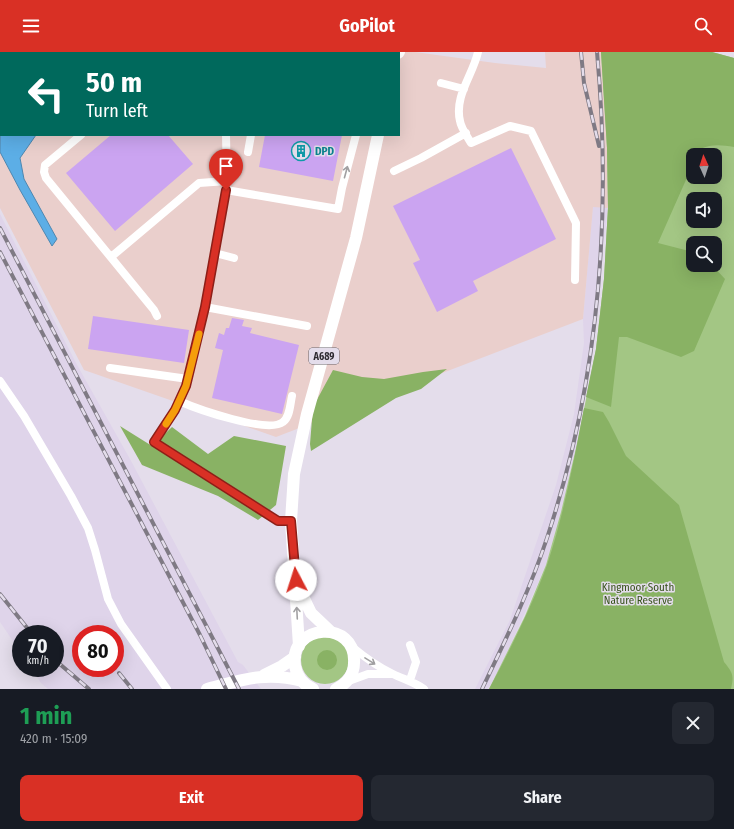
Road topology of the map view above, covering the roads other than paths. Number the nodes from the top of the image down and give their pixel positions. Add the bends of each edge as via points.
1 (478, 52) edge
2 (441, 83) dead end
3 (464, 89) junction
4 (466, 133) junction
5 (80, 136) edge
6 (226, 136) edge
7 (251, 136) edge
8 (356, 136) edge
9 (378, 136) edge
10 (248, 152) dead end
11 (394, 171) dead end
12 (227, 181) junction
13 (226, 190) junction
14 (215, 253) junction
15 (111, 256) junction
16 (234, 258) dead end
17 (575, 280) dead end
18 (205, 307) junction
19 (157, 316) dead end
20 (307, 326) dead end
21 (110, 368) dead end
22 (188, 379) junction
23 (0, 381) edge
24 (292, 396) dead end
25 (179, 401) junction
26 (291, 521) junction
27 (296, 580) junction
28 (331, 632) junction
29 (410, 645) dead end
30 (350, 646) junction
31 (297, 651) junction
32 (392, 674) junction
33 (262, 676) junction
34 (410, 680) junction
35 (302, 681) junction
36 (346, 682) junction
37 (167, 689) edge
38 (207, 689) edge
39 (313, 689) edge
40 (336, 689) edge
41 (424, 689) edge

1 - 3 street
2 - 3 street
3 - 4 street via 460,97 460,121
4 - 11 street
4 - 17 street via 471,143 510,126 531,131 576,223
5 - 15 street via 45,165 44,172 46,178
6 - 12 street
7 - 10 street
13 -> 8 street via 338,209
9 - 26 highway, A689 via 356,238 299,449 294,474
12 - 13 street
12 - 15 street via 199,183
13 - 14 street
14 - 16 street
14 - 18 street
15 - 19 street
18 - 20 street
18 - 22 street
21 - 22 street
22 - 25 street
23 - 37 street via 24,416 84,522 95,550 108,599
24 - 25 street via 287,418 276,426 264,426 203,411
25 - 26 street via 154,442 278,521
26 - 27 highway, A689
27 - 28 highway, A689 via 311,613
31 -> 27 highway, A689
28 - 30 highway, A689 via 344,638
28 - 31 highway via 310,635
29 - 34 street via 416,662
30 -> 32 street
30 - 36 highway via 354,664
31 - 33 highway via 282,666
31 - 35 highway, A689 via 296,670
32 - 34 street
32 - 36 street via 368,674
33 - 35 highway
33 - 38 highway
34 - 41 street
35 - 39 highway
36 - 40 highway

